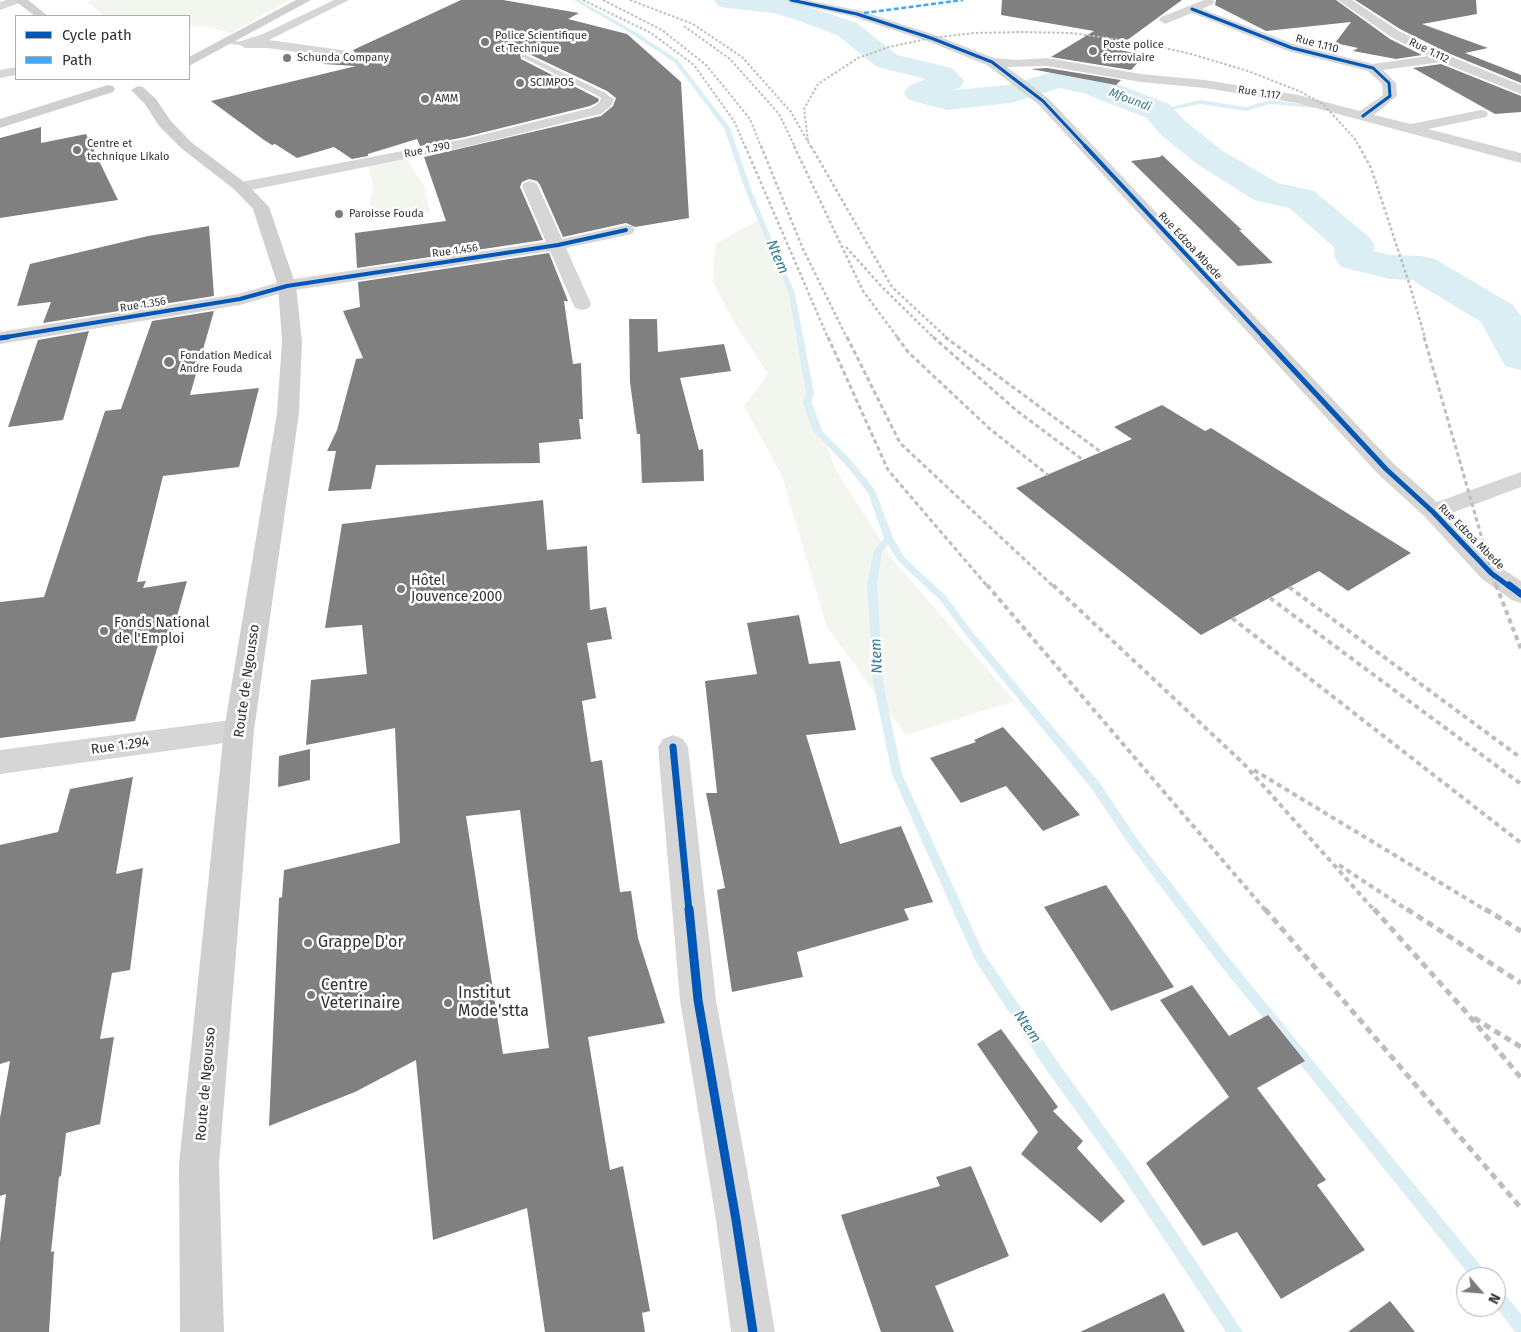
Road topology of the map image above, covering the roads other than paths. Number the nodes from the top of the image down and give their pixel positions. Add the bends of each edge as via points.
1 (19, 0) edge
2 (305, 0) edge
3 (343, 0) edge
4 (791, 0) edge
5 (1214, 0) edge
6 (1344, 0) edge
7 (0, 6) edge
8 (1192, 9) junction
9 (41, 15) edge
10 (1165, 20) dead end
11 (227, 42) junction
12 (245, 44) junction
13 (348, 55) dead end
14 (524, 56) dead end
15 (1442, 58) junction
16 (190, 61) edge
17 (992, 62) junction
18 (1373, 68) junction
19 (15, 71) edge
20 (0, 74) edge
21 (121, 87) edge
22 (1521, 90) edge
23 (607, 99) joint
24 (1481, 114) dead end
25 (1362, 116) junction
26 (0, 124) edge
27 (1410, 129) junction
28 (1521, 158) edge
29 (530, 186) dead end
30 (241, 187) junction
31 (626, 230) dead end
32 (558, 245) junction
33 (287, 286) junction
34 (582, 304) dead end
35 (0, 338) edge
36 (1521, 479) edge
37 (1433, 512) junction
38 (1521, 594) edge
39 (239, 730) junction
40 (673, 747) dead end
41 (0, 762) edge
42 (202, 1332) edge
43 (753, 1332) edge

1 - 7 street
1 - 9 main road
2 - 11 main road
3 - 12 street via 267,38
4 - 17 street, Rue Edzoa Mbede via 857,14
5 - 8 street
6 - 15 street, Rue 1.112 via 1394,34
8 - 10 street
8 - 18 street, Rue 1.110 via 1292,48
11 - 12 lane
11 - 16 main road
12 - 13 street
14 - 23 lane
15 - 18 street
15 - 22 street, Rue 1.112
17 - 25 street, Rue 1.117 via 1048,62 1142,78 1206,84 1298,99
17 - 37 street, Rue Edzoa Mbede via 1043,101 1386,469
18 - 25 street via 1389,83 1390,96
19 - 20 street
21 - 26 main road
21 - 30 main road, Route de Ngousso via 151,102 164,123 186,145
23 - 30 street, Rue 1.290 via 605,105 596,110 474,141
24 - 27 street
25 - 27 street, Rue 1.117
27 - 28 street, Rue 1.117
29 - 32 street
30 - 33 main road, Route de Ngousso via 261,207
31 - 32 street, Rue 1.456
32 - 33 street, Rue 1.456
32 - 34 street
33 - 35 street, Rue 1.356 via 240,299
33 - 39 main road, Route de Ngousso via 292,342 288,413
36 - 37 street
37 - 38 street, Rue Edzoa Mbede via 1491,573
39 - 41 street, Rue 1.294
39 - 42 main road, Route de Ngousso via 198,1164
40 - 43 street via 698,1000

